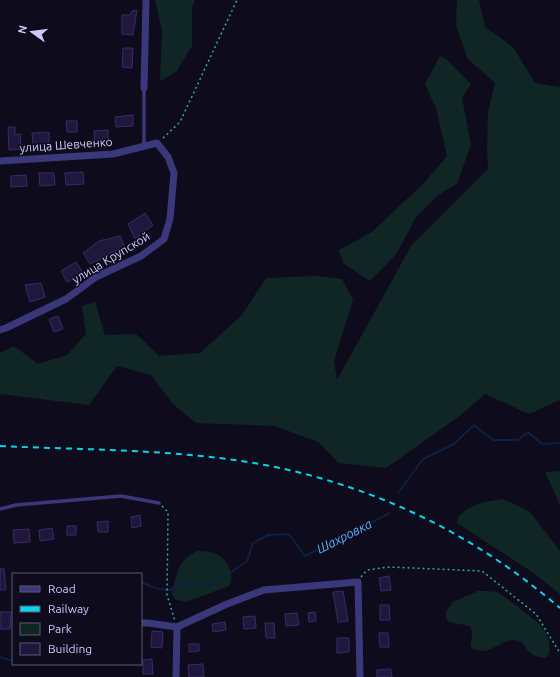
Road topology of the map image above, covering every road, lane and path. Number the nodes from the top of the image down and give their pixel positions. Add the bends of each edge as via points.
1 (146, 0) edge
2 (236, 0) edge
3 (144, 88) joint
4 (157, 143) junction
5 (144, 147) junction
6 (0, 161) edge
7 (0, 330) edge
8 (159, 503) joint
9 (0, 509) edge
10 (358, 582) junction
11 (142, 623) edge
12 (177, 627) junction
13 (560, 654) edge
14 (176, 677) edge
15 (360, 677) edge

1 - 3 street
2 - 4 path via 180,122
3 - 5 lane
4 - 5 street, улица Шевченко
4 - 7 street, улица Крупской via 168,157 174,173 170,219 164,239 141,256 96,277 66,299
5 - 6 street, улица Шевченко via 113,154
8 - 9 lane via 121,496 16,505
8 - 12 path via 168,512 167,595
10 - 12 street via 264,590
10 - 13 path via 367,570 389,566 482,571 536,614
10 - 15 street
11 - 12 street
12 - 14 street

